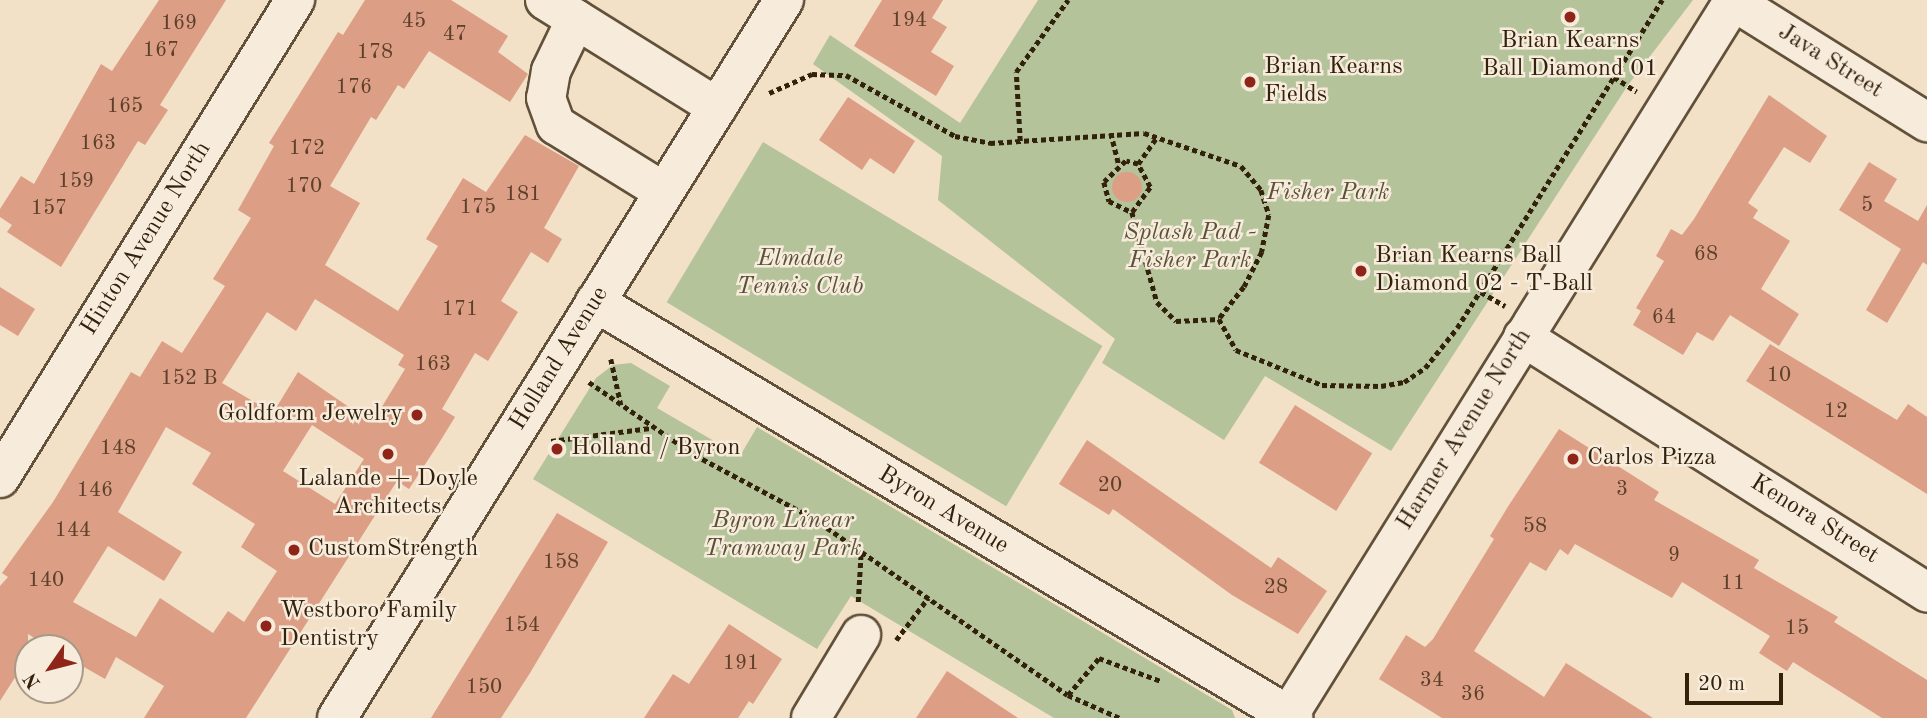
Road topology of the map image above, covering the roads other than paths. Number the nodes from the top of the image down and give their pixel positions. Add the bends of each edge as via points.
1 (295, 0) edge
2 (544, 0) edge
3 (784, 0) edge
4 (1734, 1) edge
5 (576, 19) junction
6 (717, 107) junction
7 (1927, 122) edge
8 (664, 192) junction
9 (595, 302) junction
10 (1523, 337) junction
11 (0, 478) edge
12 (1927, 592) edge
13 (862, 635) road end
14 (1289, 717) edge
15 (337, 718) edge
16 (811, 718) edge

1 - 11 street, Hinton Avenue North
2 - 5 street
3 - 6 street, Holland Avenue
4 - 7 street, Java Street
4 - 10 street, Harmer Avenue North
5 - 6 street
5 - 8 street via 551,71 546,99 556,125
6 - 8 street, Holland Avenue
8 - 9 street, Holland Avenue
9 - 14 street, Byron Avenue
9 - 15 street, Holland Avenue
10 - 12 street, Kenora Street
10 - 14 street, Harmer Avenue North
13 - 16 street

